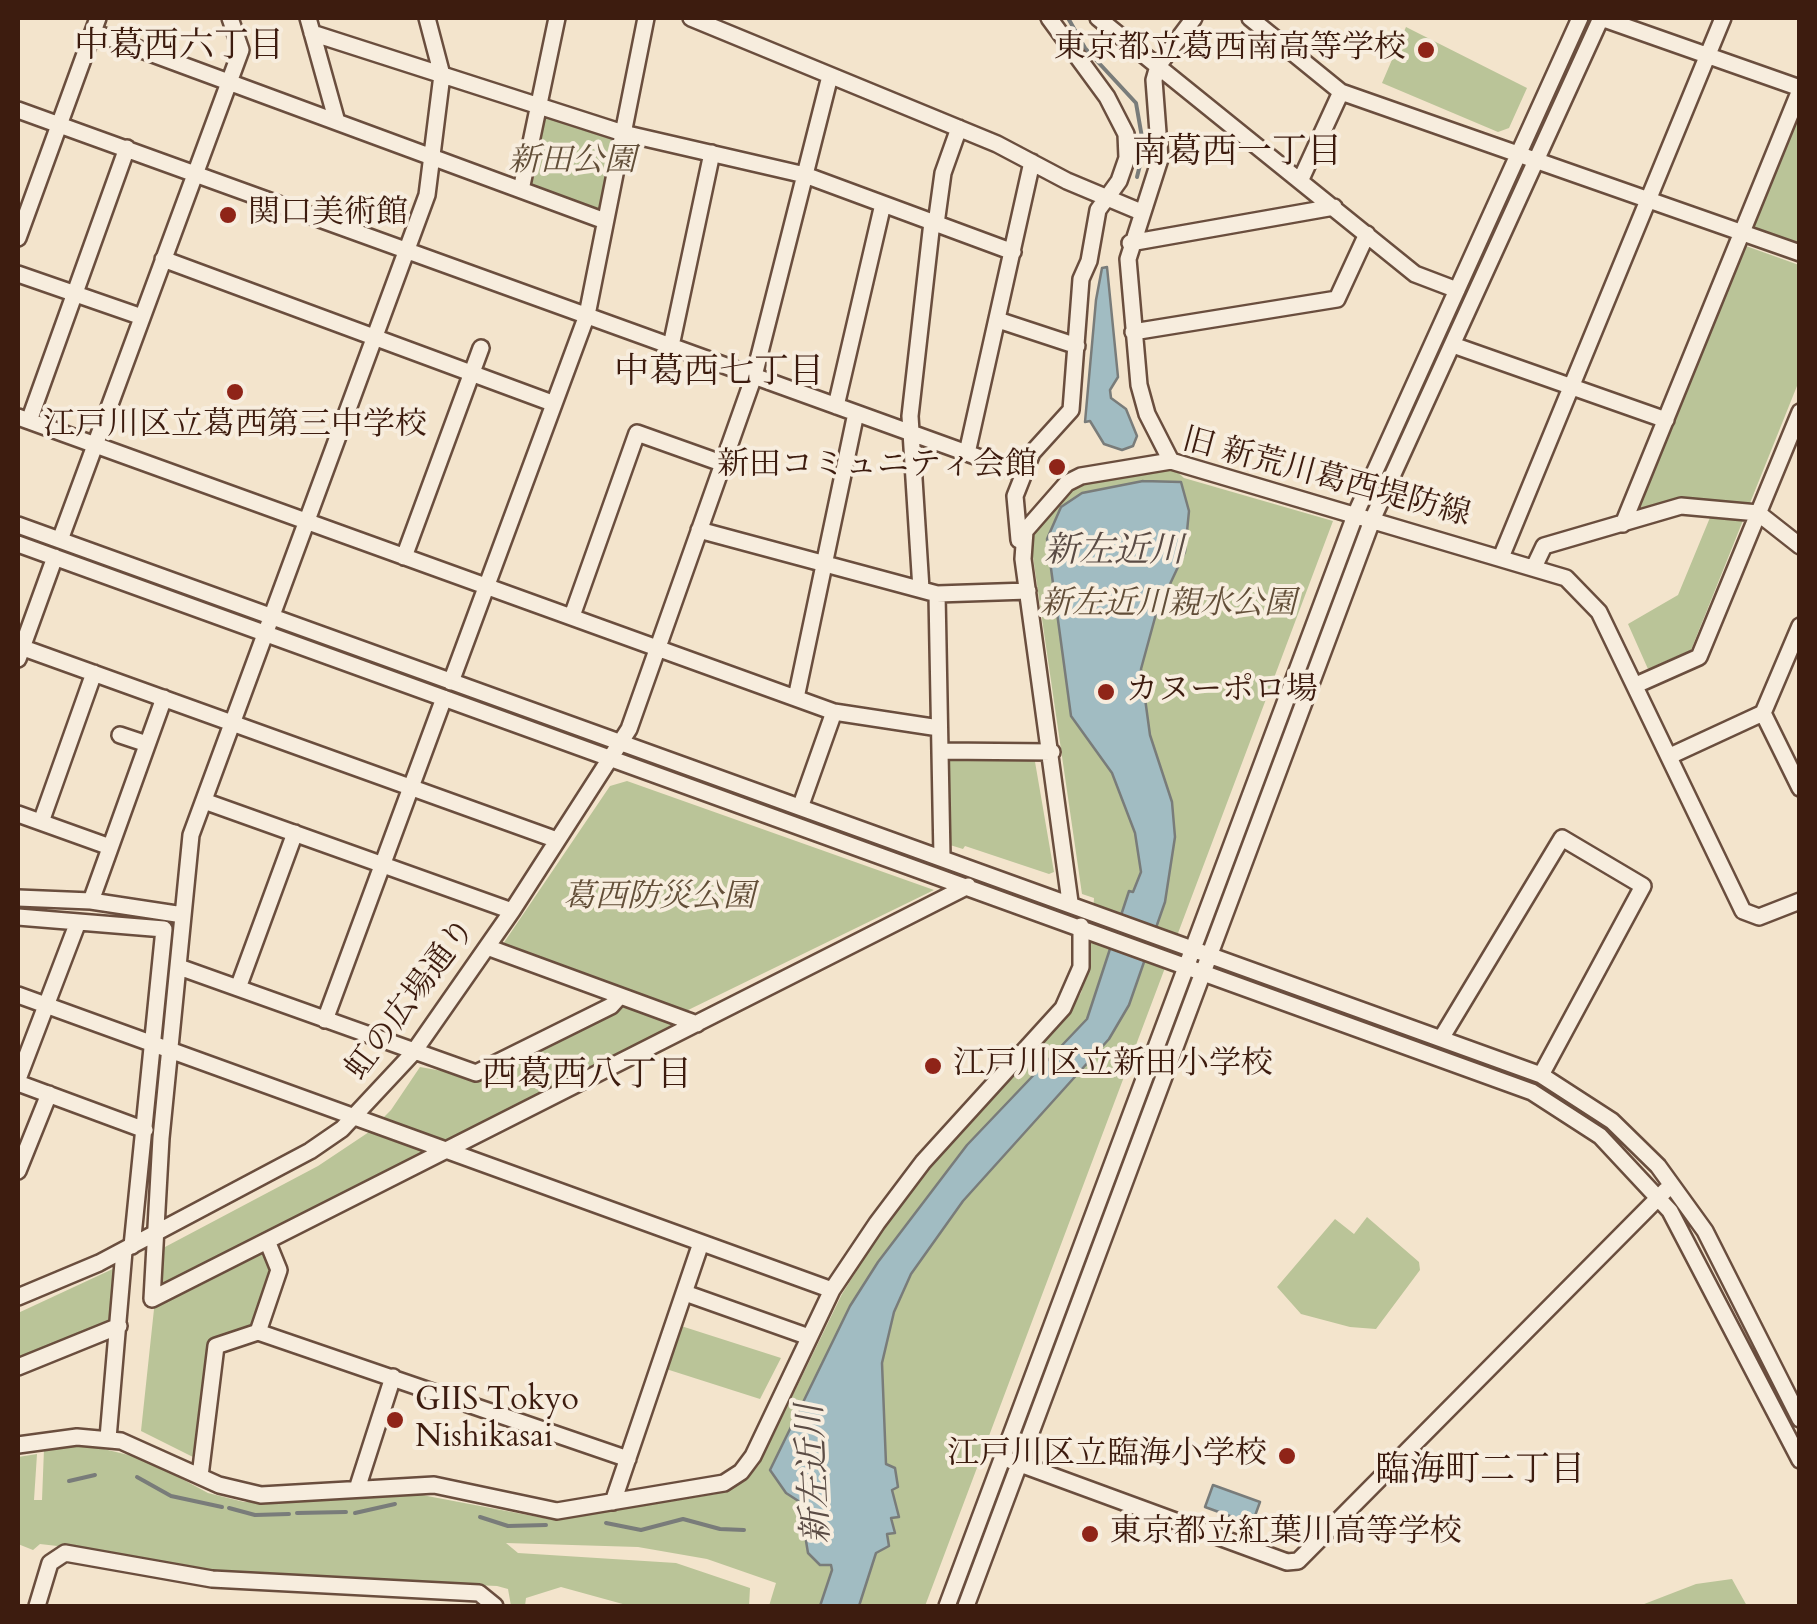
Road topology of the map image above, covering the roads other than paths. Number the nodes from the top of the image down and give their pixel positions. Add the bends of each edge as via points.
1 (230, 18) edge
2 (427, 18) edge
3 (557, 18) edge
4 (646, 18) edge
5 (692, 18) edge
6 (1049, 18) edge
7 (1098, 18) edge
8 (1194, 18) edge
9 (1250, 18) edge
10 (1580, 18) edge
11 (1601, 18) edge
12 (1723, 18) edge
13 (96, 24) edge
14 (310, 25) edge
15 (1707, 56) junction
16 (1158, 66) junction
17 (442, 75) junction
18 (830, 76) junction
19 (229, 82) junction
20 (1800, 89) edge
21 (1341, 92) junction
22 (538, 106) junction
23 (18, 110) edge
24 (337, 122) junction
25 (58, 124) junction
26 (959, 128) junction
27 (623, 133) junction
28 (127, 148) junction
29 (712, 153) junction
30 (1518, 155) junction
31 (432, 157) junction
32 (1536, 160) junction
33 (1032, 162) junction
34 (196, 172) junction
35 (804, 175) junction
36 (1301, 179) junction
37 (521, 190) junction
38 (1105, 200) junction
39 (1648, 200) junction
40 (882, 204) junction
41 (1334, 208) junction
42 (1141, 212) junction
43 (605, 220) junction
44 (934, 223) junction
45 (1743, 233) junction
46 (1368, 234) junction
47 (18, 238) edge
48 (1130, 243) junction
49 (407, 249) junction
50 (1014, 252) junction
51 (1800, 253) edge
52 (163, 259) junction
53 (18, 274) edge
54 (1458, 290) junction
55 (75, 294) junction
56 (587, 315) junction
57 (142, 317) junction
58 (998, 320) junction
59 (1132, 332) junction
60 (376, 337) junction
61 (1452, 345) junction
62 (671, 346) junction
63 (1077, 346) junction
64 (480, 348) dead end
65 (472, 373) junction
66 (754, 376) junction
67 (1573, 388) junction
68 (552, 403) junction
69 (836, 406) junction
70 (1800, 412) edge
71 (856, 413) junction
72 (23, 419) edge
73 (1666, 420) junction
74 (912, 433) junction
75 (95, 446) junction
76 (967, 453) junction
77 (1171, 461) junction
78 (724, 464) junction
79 (1022, 473) junction
80 (1356, 513) junction
81 (1758, 513) junction
82 (1373, 518) junction
83 (306, 522) junction
84 (1623, 524) junction
85 (18, 525) edge
86 (699, 530) junction
87 (60, 540) junction
88 (18, 544) edge
89 (1800, 546) edge
90 (1502, 555) junction
91 (404, 556) junction
92 (55, 558) junction
93 (1022, 559) junction
94 (824, 564) junction
95 (1535, 565) junction
96 (486, 586) junction
97 (1028, 591) junction
98 (929, 592) junction
99 (572, 616) junction
100 (272, 617) junction
101 (1800, 626) edge
102 (265, 634) junction
103 (659, 647) junction
104 (1796, 649) edge
105 (19, 651) edge
106 (94, 673) junction
107 (451, 682) junction
108 (1636, 686) junction
109 (164, 698) junction
110 (444, 698) junction
111 (796, 698) junction
112 (834, 712) junction
113 (1764, 713) junction
114 (233, 722) junction
115 (939, 728) junction
116 (120, 735) dead end
117 (621, 742) junction
118 (147, 744) junction
119 (940, 751) junction
120 (1052, 752) junction
121 (1670, 756) junction
122 (610, 758) junction
123 (410, 788) junction
124 (1800, 788) edge
125 (204, 801) junction
126 (801, 806) junction
127 (18, 814) edge
128 (40, 822) junction
129 (295, 833) junction
130 (558, 840) junction
131 (110, 847) junction
132 (942, 857) junction
133 (382, 864) junction
134 (968, 886) junction
135 (18, 898) edge
136 (91, 901) junction
137 (1800, 901) edge
138 (1070, 902) junction
139 (512, 911) junction
140 (184, 915) junction
141 (18, 918) edge
142 (78, 922) junction
143 (1089, 929) junction
144 (487, 948) junction
145 (1202, 950) junction
146 (179, 967) junction
147 (1196, 969) junction
148 (238, 988) junction
149 (18, 994) edge
150 (620, 996) junction
151 (46, 1005) junction
152 (325, 1020) junction
153 (698, 1024) junction
154 (1442, 1037) junction
155 (153, 1044) junction
156 (170, 1050) junction
157 (413, 1053) junction
158 (1541, 1075) junction
159 (18, 1081) edge
160 (50, 1094) junction
161 (356, 1117) junction
162 (145, 1130) junction
163 (448, 1150) junction
164 (18, 1171) edge
165 (1672, 1184) junction
166 (1659, 1197) junction
167 (155, 1233) junction
168 (268, 1243) junction
169 (700, 1243) junction
170 (128, 1248) junction
171 (832, 1290) junction
172 (685, 1293) junction
173 (18, 1297) edge
174 (119, 1326) junction
175 (258, 1332) junction
176 (809, 1336) junction
177 (18, 1366) edge
178 (393, 1377) junction
179 (1800, 1418) edge
180 (108, 1438) junction
181 (18, 1445) edge
182 (628, 1459) junction
183 (1800, 1460) edge
184 (1012, 1461) junction
185 (200, 1476) junction
186 (356, 1488) junction
187 (613, 1502) junction
188 (397, 1598) edge
189 (37, 1606) edge
190 (495, 1606) edge
191 (947, 1606) edge
192 (966, 1606) edge

1 - 19 street via 241,50
2 - 17 street
3 - 22 street
4 - 27 street
5 - 18 street
6 - 38 street via 1126,134 1127,158
7 - 16 street
8 - 16 street
9 - 21 street
10 - 30 street
11 - 15 street
11 - 32 street
12 - 15 street
13 - 19 street
13 - 25 street
14 - 17 street
14 - 24 street
15 - 20 street
15 - 39 street
16 - 36 street
16 - 42 street via 1162,146
17 - 22 street
17 - 31 street
18 - 26 street
18 - 35 street, 虹の広場通り
19 - 24 street
19 - 34 street
20 - 45 street
21 - 30 street
21 - 36 street
22 - 27 street
22 - 37 street
23 - 25 street
24 - 31 street
25 - 28 street
25 - 47 street
26 - 33 street
26 - 44 street
27 - 29 street
27 - 43 street
28 - 34 street
28 - 55 street
29 - 35 street
29 - 62 street
30 - 32 street
30 - 54 street
31 - 37 street
31 - 49 street via 427,195
32 - 39 street
32 - 61 street
33 - 38 street
33 - 50 street
34 - 49 street
34 - 52 street
35 - 40 street
35 - 66 street, 虹の広場通り
36 - 41 street
37 - 43 street
38 - 42 street
38 - 63 street via 1081,279
39 - 45 street
39 - 67 street
40 - 44 street
40 - 69 street
41 - 46 street
41 - 48 street
42 - 48 street
43 - 56 street
44 - 50 street
44 - 74 street
45 - 51 street
45 - 73 street
46 - 54 street via 1415,274
46 - 59 street via 1337,298
48 - 59 street
49 - 56 street
49 - 60 street
50 - 58 street
52 - 57 street
52 - 60 street
53 - 55 street
54 - 80 street
55 - 57 street
55 - 72 street
56 - 62 street
56 - 68 street
57 - 75 street
58 - 63 street
58 - 76 street
59 - 77 street via 1147,414
60 - 65 street
60 - 83 street
61 - 67 street
61 - 82 street
62 - 66 street
63 - 79 street via 1071,410
64 - 65 street
65 - 68 street
65 - 91 street
66 - 69 street
66 - 78 street, 虹の広場通り
67 - 73 street
67 - 90 street
68 - 96 street
69 - 71 street
70 - 81 street
71 - 74 street
71 - 94 street
72 - 75 street
73 - 84 street
74 - 76 street
74 - 98 street
75 - 83 street
75 - 87 street
76 - 79 street
77 - 80 street, 旧 新荒川葛西堤防線
77 - 93 street, 旧 新荒川葛西堤防線 via 1068,483 1025,531
78 - 86 street, 虹の広場通り
78 - 99 street via 636,432
79 - 93 street via 1015,496
80 - 82 street, 旧 新荒川葛西堤防線
80 - 145 street
81 - 84 street via 1681,506
81 - 89 street
81 - 108 street via 1699,657
82 - 90 street, 旧 新荒川葛西堤防線
82 - 145 street
83 - 91 street
83 - 100 street
84 - 95 street via 1544,546
85 - 87 street
86 - 94 street
86 - 103 street, 虹の広場通り
87 - 100 street
88 - 92 street
90 - 95 street, 旧 新荒川葛西堤防線
91 - 96 street
92 - 102 street
92 - 105 street
93 - 97 street
94 - 98 street
94 - 111 street
95 - 108 street, 旧 新荒川葛西堤防線 via 1588,597
96 - 99 street
96 - 107 street
97 - 98 street
97 - 120 street
98 - 115 street
99 - 103 street
100 - 102 street
100 - 107 street
101 - 104 street
102 - 110 street
102 - 114 street
103 - 111 street
103 - 117 street, 虹の広場通り
104 - 113 street
105 - 106 street
106 - 109 street
106 - 128 street
107 - 117 street
108 - 121 street, 旧 新荒川葛西堤防線
109 - 114 street
109 - 118 street
110 - 122 street
110 - 123 street
111 - 112 street
112 - 115 street
112 - 126 street
113 - 121 street
113 - 124 street
114 - 123 street
114 - 125 street
115 - 119 street
116 - 118 street
117 - 122 street, 虹の広場通り
117 - 126 street
118 - 131 street
119 - 120 street
119 - 132 street
120 - 138 street
121 - 137 street, 旧 新荒川葛西堤防線 via 1744,912 1759,917
122 - 130 street, 虹の広場通り
122 - 134 street
123 - 130 street
123 - 133 street
125 - 129 street
125 - 140 street via 191,836
126 - 132 street
127 - 128 street
128 - 131 street
129 - 133 street
129 - 148 street
130 - 139 street, 虹の広場通り
131 - 136 street
132 - 138 street
133 - 139 street
133 - 152 street
134 - 143 street
134 - 153 street
135 - 136 street
136 - 140 street
138 - 145 street
139 - 144 street, 虹の広場通り
140 - 146 street
141 - 142 street
142 - 151 street
142 - 155 street via 164,929
143 - 147 street
143 - 171 street via 1063,1008 923,1162
144 - 150 street
144 - 157 street, 虹の広場通り
145 - 147 street
145 - 154 street
146 - 148 street
146 - 156 street
147 - 166 street via 1532,1092 1600,1136
147 - 184 street
148 - 152 street
149 - 151 street
150 - 153 street
150 - 157 street via 476,1073
151 - 155 street
151 - 159 street
152 - 157 street
153 - 163 street
154 - 158 street
154 - 158 street via 1562,838 1643,886
155 - 156 street
155 - 162 street
156 - 161 street
156 - 167 street
157 - 161 street, 虹の広場通り
158 - 165 street via 1612,1121
159 - 160 street
160 - 162 street
160 - 164 street
161 - 163 street
161 - 167 street, 虹の広場通り via 310,1151
162 - 170 street
163 - 168 street
163 - 169 street
165 - 166 street
165 - 179 street via 1705,1231
166 - 183 street via 1692,1246
166 - 184 street via 1298,1561
167 - 168 street via 152,1299
167 - 170 street, 虹の広場通り
168 - 175 street via 279,1270
169 - 171 street
169 - 172 street
170 - 173 street, 虹の広場通り
170 - 174 street
171 - 176 street
172 - 176 street
172 - 182 street
174 - 177 street
174 - 180 street
175 - 178 street
175 - 185 street via 216,1346
176 - 187 street via 741,1472 724,1483
178 - 182 street
178 - 186 street
180 - 181 street
180 - 185 street
182 - 187 street
184 - 191 street
184 - 192 street
185 - 186 street via 261,1495
186 - 187 street via 434,1485 557,1511
188 - 189 street via 212,1579 65,1554 50,1563
188 - 190 street via 479,1593

